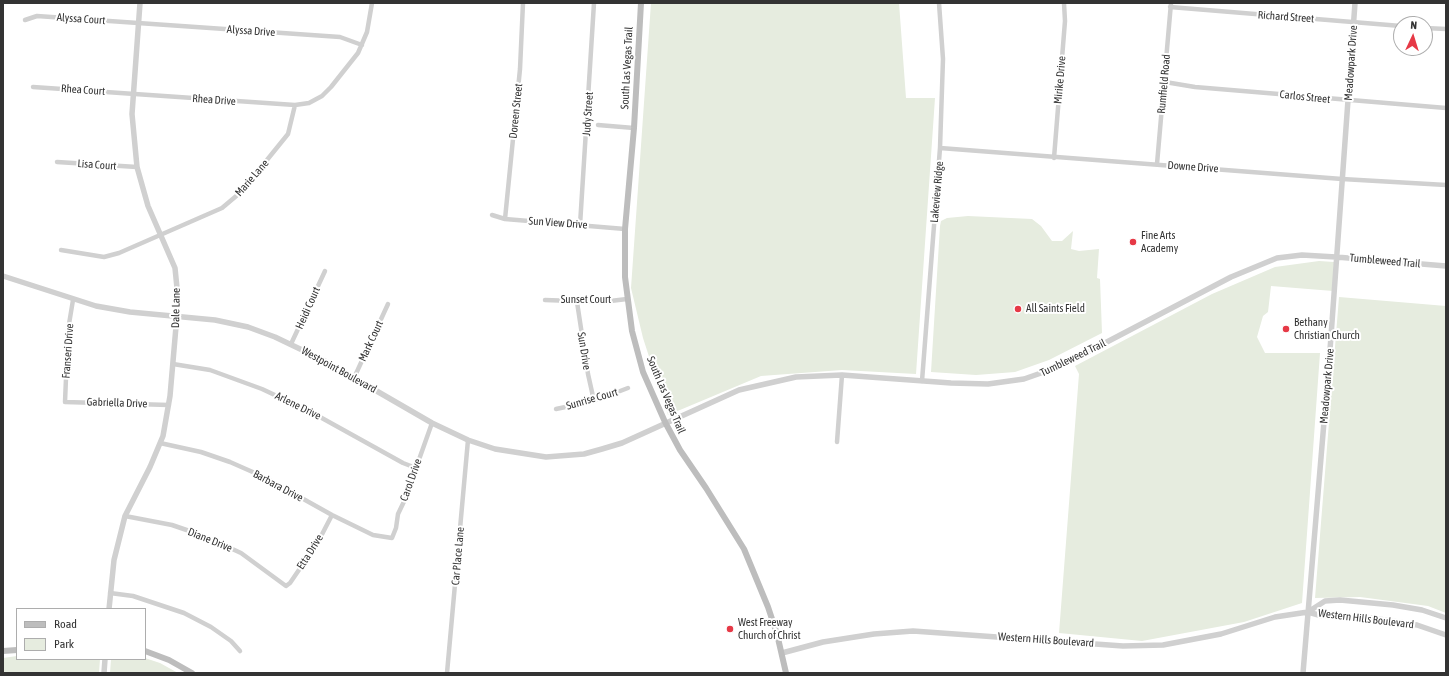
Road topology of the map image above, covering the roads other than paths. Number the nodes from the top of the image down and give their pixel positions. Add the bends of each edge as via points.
1 (140, 3) edge
2 (372, 3) edge
3 (523, 3) edge
4 (594, 3) edge
5 (641, 3) edge
6 (939, 3) edge
7 (1064, 3) edge
8 (1355, 3) edge
9 (1171, 5) edge
10 (25, 20) dead end
11 (1354, 22) junction
12 (139, 23) junction
13 (1393, 25) edge
14 (1433, 28) edge
15 (1446, 29) edge
16 (362, 45) junction
17 (1165, 82) junction
18 (33, 87) dead end
19 (134, 94) junction
20 (1348, 101) junction
21 (294, 105) junction
22 (1446, 108) edge
23 (598, 125) dead end
24 (634, 128) junction
25 (940, 148) junction
26 (1054, 158) junction
27 (57, 162) dead end
28 (1157, 164) junction
29 (137, 167) junction
30 (1342, 179) junction
31 (1446, 185) edge
32 (492, 215) dead end
33 (505, 219) junction
34 (580, 225) junction
35 (625, 229) junction
36 (160, 236) junction
37 (61, 250) dead end
38 (1336, 256) junction
39 (1446, 266) edge
40 (325, 271) dead end
41 (3, 276) edge
42 (627, 299) junction
43 (73, 300) junction
44 (545, 300) dead end
45 (577, 302) junction
46 (388, 304) dead end
47 (177, 315) junction
48 (291, 344) junction
49 (173, 364) junction
50 (842, 375) junction
51 (354, 378) junction
52 (922, 381) junction
53 (628, 388) dead end
54 (594, 401) junction
55 (65, 402) joint
56 (169, 405) junction
57 (556, 409) dead end
58 (665, 422) junction
59 (432, 423) junction
60 (468, 440) junction
61 (160, 442) junction
62 (837, 442) dead end
63 (416, 468) junction
64 (332, 515) junction
65 (125, 516) junction
66 (392, 538) joint
67 (286, 586) joint
68 (110, 594) junction
69 (109, 608) edge
70 (1308, 612) junction
71 (1446, 618) edge
72 (1446, 635) edge
73 (16, 650) edge
74 (3, 651) edge
75 (146, 651) edge
76 (240, 651) dead end
77 (782, 653) junction
78 (105, 660) edge
79 (104, 673) edge
80 (192, 673) edge
81 (447, 673) edge
82 (786, 673) edge
83 (1303, 673) edge

1 - 12 street, Dale Lane
2 - 16 street, Rhea Drive
3 - 33 street, Doreen Street via 520,69
4 - 34 street, Judy Street
5 - 24 main road, South Las Vegas Trail
6 - 25 street, Lakeview Ridge via 943,59
7 - 26 street, Mirike Drive via 1065,21
8 - 11 street, Meadowpark Drive
9 - 11 street, Richard Street
9 - 17 street, Rumfield Road
10 - 12 street, Alyssa Court via 37,16
11 - 13 street, Richard Street
11 - 20 street, Meadowpark Drive
12 - 16 street, Alyssa Drive via 340,37
12 - 19 street, Dale Lane
14 - 15 street
16 - 21 street, Rhea Drive via 322,96 309,103
17 - 20 street, Carlos Street
17 - 28 street, Rumfield Road
18 - 19 street, Rhea Court
19 - 21 street, Rhea Drive
19 - 29 street, Dale Lane via 132,114
20 - 22 street, Carlos Street
20 - 30 street, Meadowpark Drive
21 - 36 street, Marie Lane via 288,134 241,192 222,208
23 - 24 street
24 - 35 main road, South Las Vegas Trail
25 - 26 street, Downe Drive
25 - 52 street, Lakeview Ridge
26 - 28 street, Downe Drive
27 - 29 street, Lisa Court
28 - 30 street, Downe Drive
29 - 36 street, Dale Lane
30 - 31 street, Downe Drive
30 - 38 street, Meadowpark Drive
32 - 33 street, Sun View Drive
33 - 34 street, Sun View Drive
34 - 35 street, Sun View Drive
35 - 42 main road, South Las Vegas Trail
36 - 37 street, Marie Lane via 119,254 104,257
36 - 47 street, Dale Lane via 175,268
38 - 39 street, Tumbleweed Trail
38 - 52 street, Tumbleweed Trail via 1295,256 1277,258 1260,264 1041,375 988,384
38 - 70 street, Meadowpark Drive
40 - 48 street, Heidi Court
41 - 43 street, Westpoint Boulevard
42 - 45 street, Sunset Court
42 - 58 main road, South Las Vegas Trail via 638,354
43 - 47 street, Westpoint Boulevard via 130,312
43 - 55 street, Franseri Drive via 68,330
44 - 45 street, Sunset Court
45 - 54 street, Sun Drive
46 - 51 street, Mark Court
47 - 48 street, Westpoint Boulevard via 248,327
47 - 49 street, Dale Lane
48 - 51 street, Westpoint Boulevard
49 - 56 street, Dale Lane
49 - 63 street, Arlene Drive via 210,370 262,388
50 - 52 street, Tumbleweed Trail
50 - 58 street, Tumbleweed Trail via 796,377 739,390
50 - 62 street
51 - 59 street, Westpoint Boulevard
53 - 54 street, Sunrise Court
54 - 57 street, Sunrise Court
55 - 56 street, Gabriella Drive
56 - 61 street, Dale Lane
58 - 60 street, Westpoint Boulevard via 615,445 584,454 565,456 512,453
58 - 77 main road, South Las Vegas Trail via 680,450 744,549 768,607
59 - 60 street, Westpoint Boulevard
59 - 63 street, Carol Drive
60 - 81 street, Car Place Lane
61 - 64 street, Barbara Drive via 230,462 264,477
61 - 65 street, Dale Lane
63 - 66 street, Carol Drive via 410,489 398,514
64 - 66 street, Barbara Drive via 373,535
64 - 67 street, Etta Drive via 318,542
65 - 67 street, Diane Drive via 172,525 204,536 240,553
65 - 68 street, Dale Lane via 116,548
68 - 69 street, Dale Lane
68 - 76 street via 133,596 184,612 211,626
70 - 71 street, Western Hills Boulevard via 1326,601 1367,601 1422,610
70 - 72 street, Western Hills Boulevard via 1322,616 1364,617 1417,625
70 - 77 street, Western Hills Boulevard via 1275,617 1221,634 1163,645 1123,646 913,631 823,642
70 - 83 street, Meadowpark Drive
73 - 74 main road
75 - 80 main road
77 - 82 main road, South Las Vegas Trail
78 - 79 street

